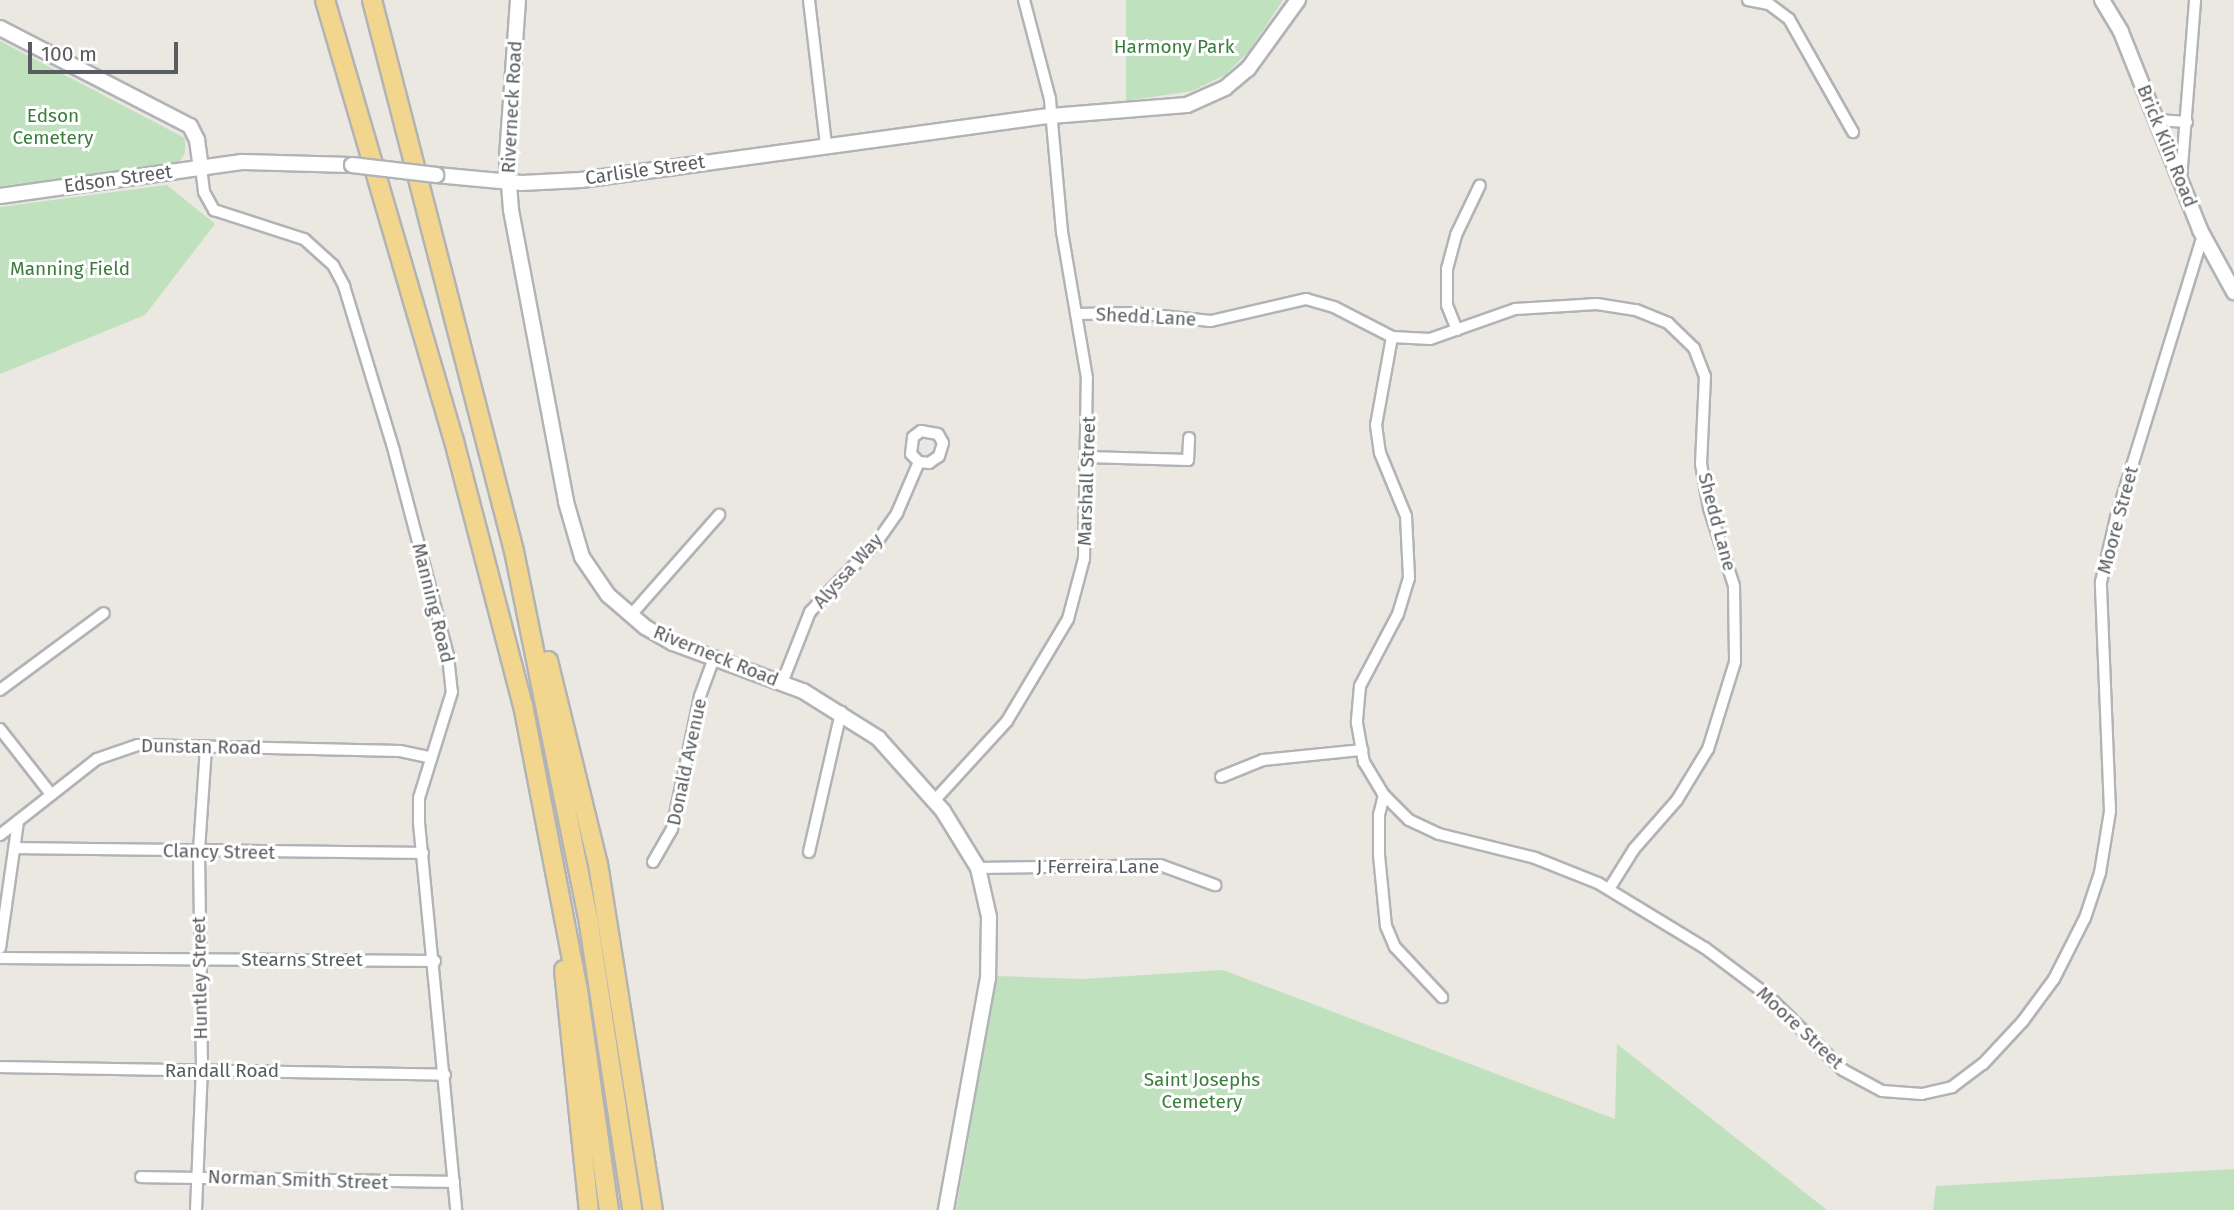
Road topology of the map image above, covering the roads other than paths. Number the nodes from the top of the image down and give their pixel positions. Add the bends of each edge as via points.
1 (325, 0) edge
2 (372, 0) edge
3 (518, 0) edge
4 (809, 0) edge
5 (1024, 0) edge
6 (1298, 0) edge
7 (1748, 0) edge
8 (2102, 0) edge
9 (2195, 0) edge
10 (0, 28) edge
11 (1051, 116) junction
12 (2157, 120) junction
13 (2187, 122) junction
14 (1853, 132) dead end
15 (826, 145) junction
16 (201, 167) junction
17 (508, 182) junction
18 (2181, 183) junction
19 (1480, 185) dead end
20 (0, 196) edge
21 (2203, 236) junction
22 (2234, 292) edge
23 (1076, 314) junction
24 (1457, 330) junction
25 (1392, 337) junction
26 (1189, 439) dead end
27 (1087, 457) junction
28 (919, 462) dead end
29 (497, 481) junction
30 (719, 515) dead end
31 (104, 613) dead end
32 (630, 616) junction
33 (714, 658) junction
34 (782, 682) junction
35 (0, 690) edge
36 (841, 712) junction
37 (0, 729) edge
38 (206, 746) junction
39 (1362, 750) junction
40 (429, 757) junction
41 (1221, 777) dead end
42 (51, 794) junction
43 (1384, 795) junction
44 (934, 801) junction
45 (18, 821) junction
46 (547, 824) junction
47 (0, 835) edge
48 (15, 848) junction
49 (199, 850) junction
50 (809, 852) dead end
51 (423, 853) junction
52 (653, 862) dead end
53 (978, 868) junction
54 (1215, 886) dead end
55 (1609, 889) junction
56 (0, 948) edge
57 (0, 958) edge
58 (201, 960) junction
59 (435, 961) junction
60 (1442, 997) dead end
61 (0, 1067) edge
62 (202, 1071) junction
63 (444, 1074) junction
64 (141, 1177) dead end
65 (200, 1177) junction
66 (454, 1182) junction
67 (196, 1210) edge
68 (456, 1210) edge
69 (589, 1210) edge
70 (609, 1210) edge
71 (632, 1210) edge
72 (653, 1210) edge
73 (946, 1210) edge

1 - 46 highway via 458,454 506,635
2 - 29 highway
3 - 17 street, Riverneck Road
4 - 15 street
5 - 11 street, Marshall Street
6 - 11 street, Carlisle Street via 1248,69 1213,95 1172,107
7 - 14 street via 1769,5 1789,19
8 - 12 street, Brick Kiln Road via 2121,32
9 - 13 street
10 - 16 street via 190,126
11 - 15 street, Carlisle Street
11 - 23 street, Marshall Street via 1062,232
12 - 13 street
12 - 18 street, Brick Kiln Road
13 - 18 street
15 - 17 street, Carlisle Street via 599,178
16 - 17 street, Carlisle Street, bridge via 286,160
16 - 20 street, Edson Street
16 - 40 street, Manning Road via 204,192 214,210 304,239 333,265 344,286 449,656 452,692
17 - 32 street, Riverneck Road via 575,540 599,585
18 - 21 street, Brick Kiln Road
19 - 24 street via 1456,235 1447,269 1447,305
21 - 22 street, Brick Kiln Road
21 - 55 street, Moore Street via 2116,518 2101,582 2110,811 2100,873 2080,935 2024,1021 1983,1065 1952,1087 1922,1094 1882,1091 1843,1070 1766,994 1705,948
23 - 25 street, Shedd Lane via 1133,313 1211,321 1306,299 1334,307
23 - 27 street, Marshall Street via 1088,390
24 - 25 street, Shedd Lane via 1430,339
24 - 55 street, Shedd Lane via 1515,309 1560,304 1636,310 1668,323 1694,348 1706,376 1701,464 1709,508 1734,586 1735,663 1708,750 1677,800 1634,849
25 - 39 street, Moore Street via 1376,425 1380,453 1406,516 1409,578 1398,614 1360,686 1357,723
26 - 27 street via 1188,460
27 - 44 street, Marshall Street via 1083,571 1068,619 999,733
28 - 34 street, Alyssa Way via 888,527 810,612
29 - 71 highway via 585,900
29 - 72 highway via 575,758 596,853 622,993
30 - 32 street
31 - 35 street
32 - 33 street, Riverneck Road via 673,643
33 - 34 street, Riverneck Road
33 - 52 street, Donald Avenue via 700,696 672,829
34 - 36 street, Riverneck Road
36 - 44 street, Riverneck Road via 878,738
36 - 50 street
37 - 42 street
38 - 40 street, Dunstan Road via 400,751
38 - 42 street, Dunstan Road via 150,744 116,751
38 - 49 street, Huntley Street
39 - 41 street via 1264,760
39 - 43 street, Moore Street
40 - 51 street, Manning Road via 419,798
42 - 45 street, Dunstan Road
43 - 55 street, Moore Street via 1409,820 1438,834 1535,858
43 - 60 street via 1379,855 1386,926 1395,947
44 - 53 street, Riverneck Road
45 - 47 street, Dunstan Road
45 - 48 street
46 - 69 highway
46 - 70 highway via 590,1063
48 - 49 street, Clancy Street
48 - 56 street
49 - 51 street, Clancy Street
49 - 58 street, Huntley Street
51 - 59 street, Manning Road
53 - 54 street, J Ferreira Lane via 1160,865
53 - 73 street, Riverneck Road via 989,917 988,978
57 - 58 street, Stearns Street
58 - 59 street, Stearns Street
58 - 62 street, Huntley Street
59 - 63 street, Manning Road
61 - 62 street, Randall Road
62 - 63 street, Randall Road
62 - 65 street, Huntley Street
63 - 66 street, Manning Road
64 - 65 street, Norman Smith Street
65 - 66 street, Norman Smith Street
65 - 67 street, Huntley Street
66 - 68 street, Manning Road

